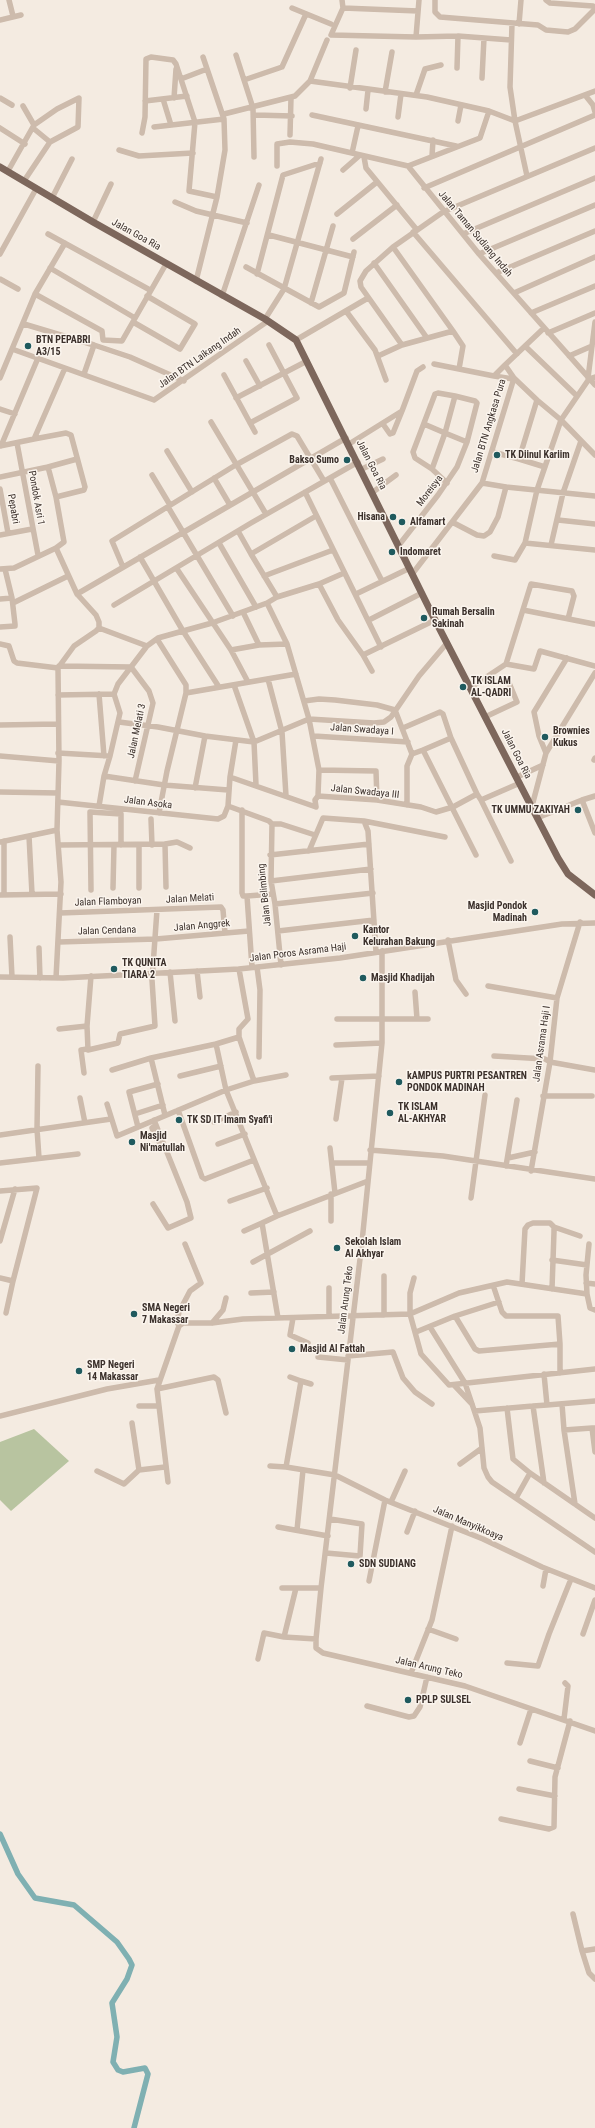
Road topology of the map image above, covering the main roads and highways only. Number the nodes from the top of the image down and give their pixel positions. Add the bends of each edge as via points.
1 (0, 167) edge
2 (595, 895) edge

1 - 2 main road, Jalan Goa Ria via 267,320 296,340 537,818 568,874

